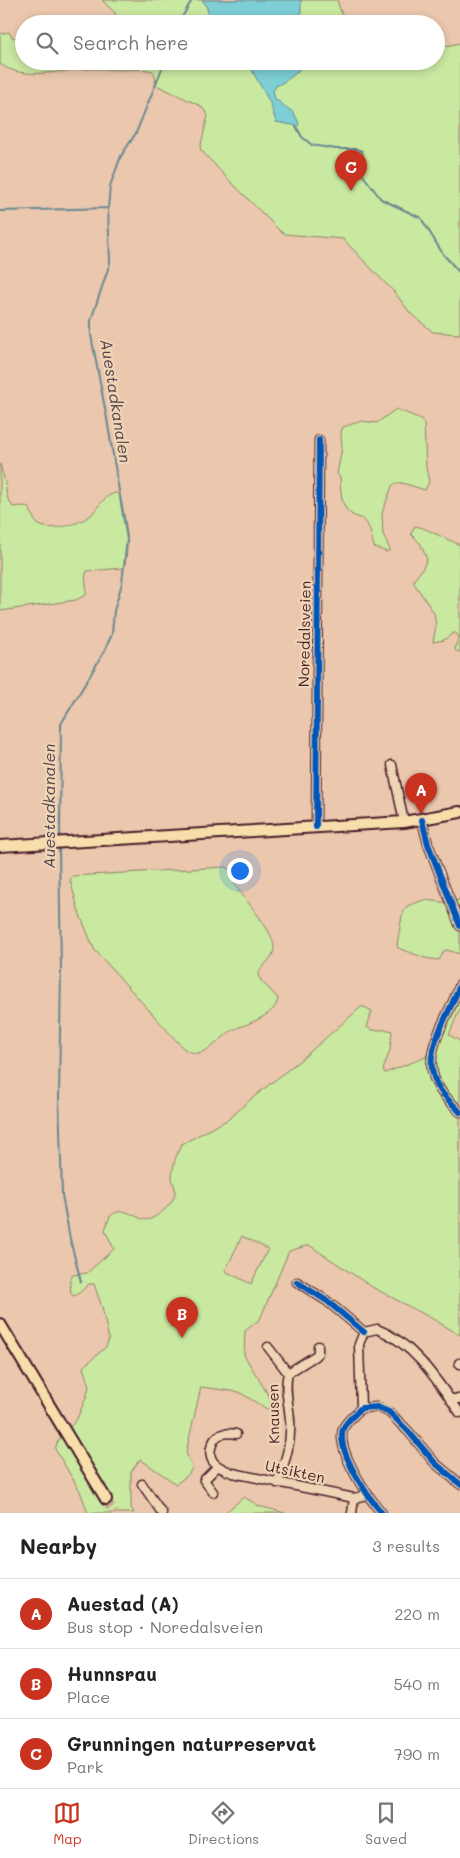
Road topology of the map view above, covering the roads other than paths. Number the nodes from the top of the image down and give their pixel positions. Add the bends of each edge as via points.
1 (319, 440) dead end
2 (392, 765) dead end
3 (460, 812) edge
4 (422, 820) junction
5 (404, 822) junction
6 (316, 827) junction
7 (0, 846) edge
8 (460, 926) edge
9 (460, 984) edge
10 (460, 1112) edge
11 (297, 1282) dead end
12 (0, 1324) edge
13 (364, 1332) junction
14 (318, 1346) dead end
15 (268, 1347) dead end
16 (288, 1373) junction
17 (450, 1399) junction
18 (460, 1399) edge
19 (361, 1408) junction
20 (460, 1413) edge
21 (236, 1434) dead end
22 (218, 1466) junction
23 (277, 1482) junction
24 (460, 1483) edge
25 (142, 1484) dead end
26 (213, 1492) dead end
27 (367, 1495) junction
28 (354, 1498) junction
29 (106, 1499) tunnel mouth
30 (162, 1513) edge
31 (352, 1513) edge
32 (382, 1513) edge

1 - 6 street, Noredalsveien
2 - 5 street
3 - 4 main road
4 - 5 main road
4 - 8 street
5 - 6 main road
6 - 7 main road
9 - 10 street via 436,1040 432,1062 439,1088
11 - 13 street via 327,1301
12 - 29 main road
13 - 17 street via 377,1329 405,1348 427,1368
13 - 19 street via 359,1344
14 - 16 street, Knausen via 315,1356
15 - 16 street, Knausen
16 - 23 street, Knausen via 286,1389 291,1436 288,1455
17 - 18 street
17 - 20 street
19 - 24 street via 390,1412 435,1463
19 - 27 street via 344,1428 342,1436 347,1458
21 - 22 street via 226,1433 215,1439 211,1446 212,1460
22 - 23 street, Utsikten via 233,1473
22 - 26 street via 204,1480
23 - 28 street, Utsikten
25 - 30 street
27 - 28 street, Utsikten
27 - 32 street
28 - 31 street

